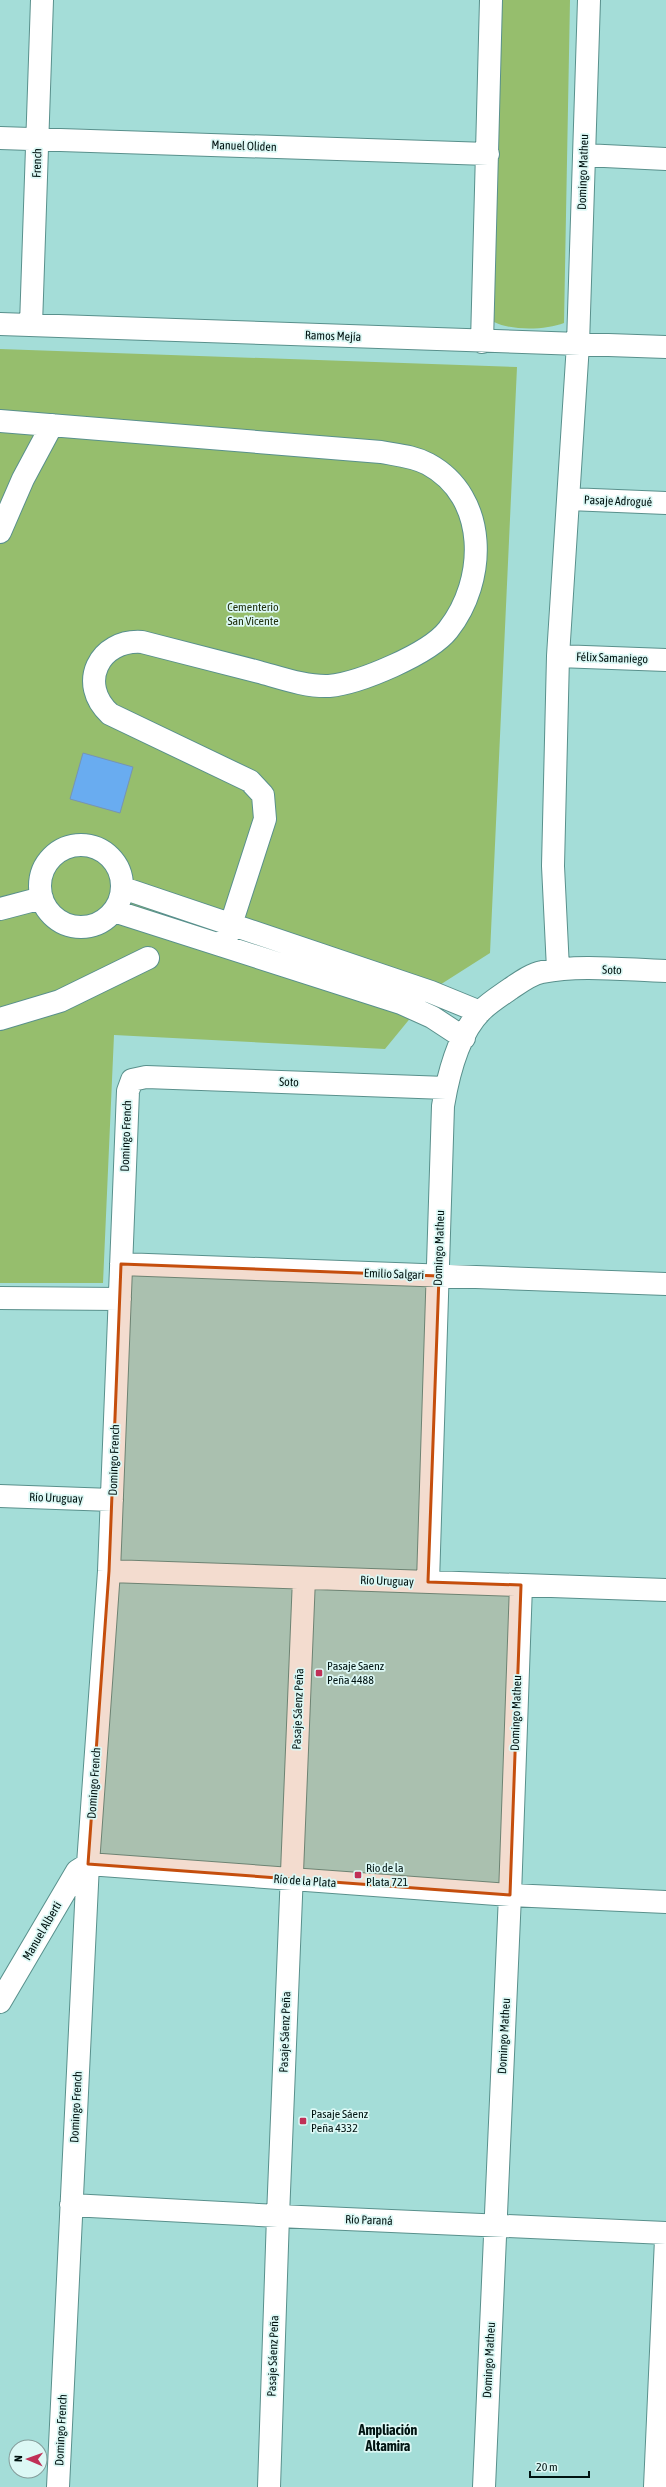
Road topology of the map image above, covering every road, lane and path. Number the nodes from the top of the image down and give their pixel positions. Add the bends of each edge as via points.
1 (42, 0) edge
2 (491, 0) edge
3 (589, 0) edge
4 (0, 138) edge
5 (38, 139) junction
6 (488, 154) junction
7 (584, 155) junction
8 (666, 159) edge
9 (0, 324) edge
10 (31, 325) junction
11 (482, 342) junction
12 (578, 344) junction
13 (666, 347) edge
14 (0, 421) edge
15 (52, 425) junction
16 (569, 499) junction
17 (666, 502) edge
18 (0, 532) edge
19 (558, 656) junction
20 (666, 660) edge
21 (123, 888) junction
22 (42, 898) junction
23 (0, 909) edge
24 (114, 911) junction
25 (231, 924) junction
26 (224, 946) junction
27 (148, 958) dead end
28 (558, 969) junction
29 (666, 971) edge
30 (480, 1012) junction
31 (0, 1019) edge
32 (464, 1038) junction
33 (132, 1080) joint
34 (446, 1088) junction
35 (121, 1264) junction
36 (439, 1276) junction
37 (666, 1284) edge
38 (0, 1298) edge
39 (120, 1299) junction
40 (0, 1496) edge
41 (112, 1500) junction
42 (109, 1571) junction
43 (304, 1578) junction
44 (428, 1582) junction
45 (521, 1586) junction
46 (666, 1590) edge
47 (88, 1864) junction
48 (291, 1880) junction
49 (510, 1895) junction
50 (666, 1902) edge
51 (0, 2002) edge
52 (71, 2205) junction
53 (278, 2216) junction
54 (495, 2225) junction
55 (666, 2233) edge
56 (666, 2239) edge
57 (58, 2487) edge
58 (269, 2487) edge
59 (484, 2487) edge
60 (656, 2487) edge

1 - 5 street, French
2 - 6 street
3 - 7 street, Domingo Matheu
4 - 5 street, Manuel Oliden
5 - 6 street, Manuel Oliden
5 - 10 street, French
6 - 11 street
7 - 8 street
7 - 12 street, Domingo Matheu
9 - 10 street, Ramos Mejía
10 - 11 street, Ramos Mejía
11 - 12 street, Ramos Mejía
12 - 13 street, Ramos Mejía
12 - 16 street, Domingo Matheu
14 - 15 street
15 - 18 street via 23,478
15 - 25 street via 381,452 414,458 429,465 456,488 471,513 475,527 475,567 464,605 439,639 397,664 357,679 322,686 129,641 112,648 96,668 96,694 103,708 110,714 250,781 263,795 266,819
16 - 17 street, Pasaje Adrogué
16 - 19 street, Domingo Matheu
19 - 20 street, Félix Samaniego
19 - 28 street, Domingo Matheu via 553,866
21 - 22 street via 121,874 115,861 104,851 91,845 77,844 51,857 43,869 40,883
21 - 24 street
21 - 25 street
22 - 23 street
22 - 24 street via 56,919 68,925 93,926
24 - 26 street
25 - 26 street
25 - 30 street via 431,992
26 - 32 street via 401,1003 432,1017
27 - 31 street via 60,1001
28 - 29 street, Soto
28 - 30 street, Domingo Matheu via 539,972 529,977
30 - 32 street, Domingo Matheu
32 - 34 street, Domingo Matheu
33 - 34 street, Soto via 146,1077
33 - 35 street, Domingo French via 128,1091
34 - 36 street, Domingo Matheu via 443,1106
35 - 36 street, Emilio Salgari
35 - 39 street, Domingo French
36 - 37 street, Emilio Salgari
36 - 44 street, Domingo Matheu
38 - 39 street
39 - 41 street, Domingo French
40 - 41 street, Río Uruguay
41 - 42 street, Domingo French
42 - 43 street, Río Uruguay
42 - 47 street, Domingo French
43 - 44 street, Río Uruguay
43 - 48 street, Pasaje Sáenz Peña
44 - 45 street, Río Uruguay
45 - 46 street, Río Uruguay
45 - 49 street, Domingo Matheu
47 - 48 street, Río de la Plata
47 - 51 street, Manuel Alberti via 77,1871
47 - 52 street, Domingo French
48 - 49 street, Río de la Plata
48 - 53 street, Pasaje Sáenz Peña
49 - 50 street, Río de la Plata
49 - 54 street, Domingo Matheu
52 - 53 street, Río Paraná
52 - 57 street, Domingo French
53 - 54 street, Río Paraná
53 - 58 street, Pasaje Sáenz Peña
54 - 55 street, Río Paraná
54 - 59 street, Domingo Matheu
56 - 60 street

